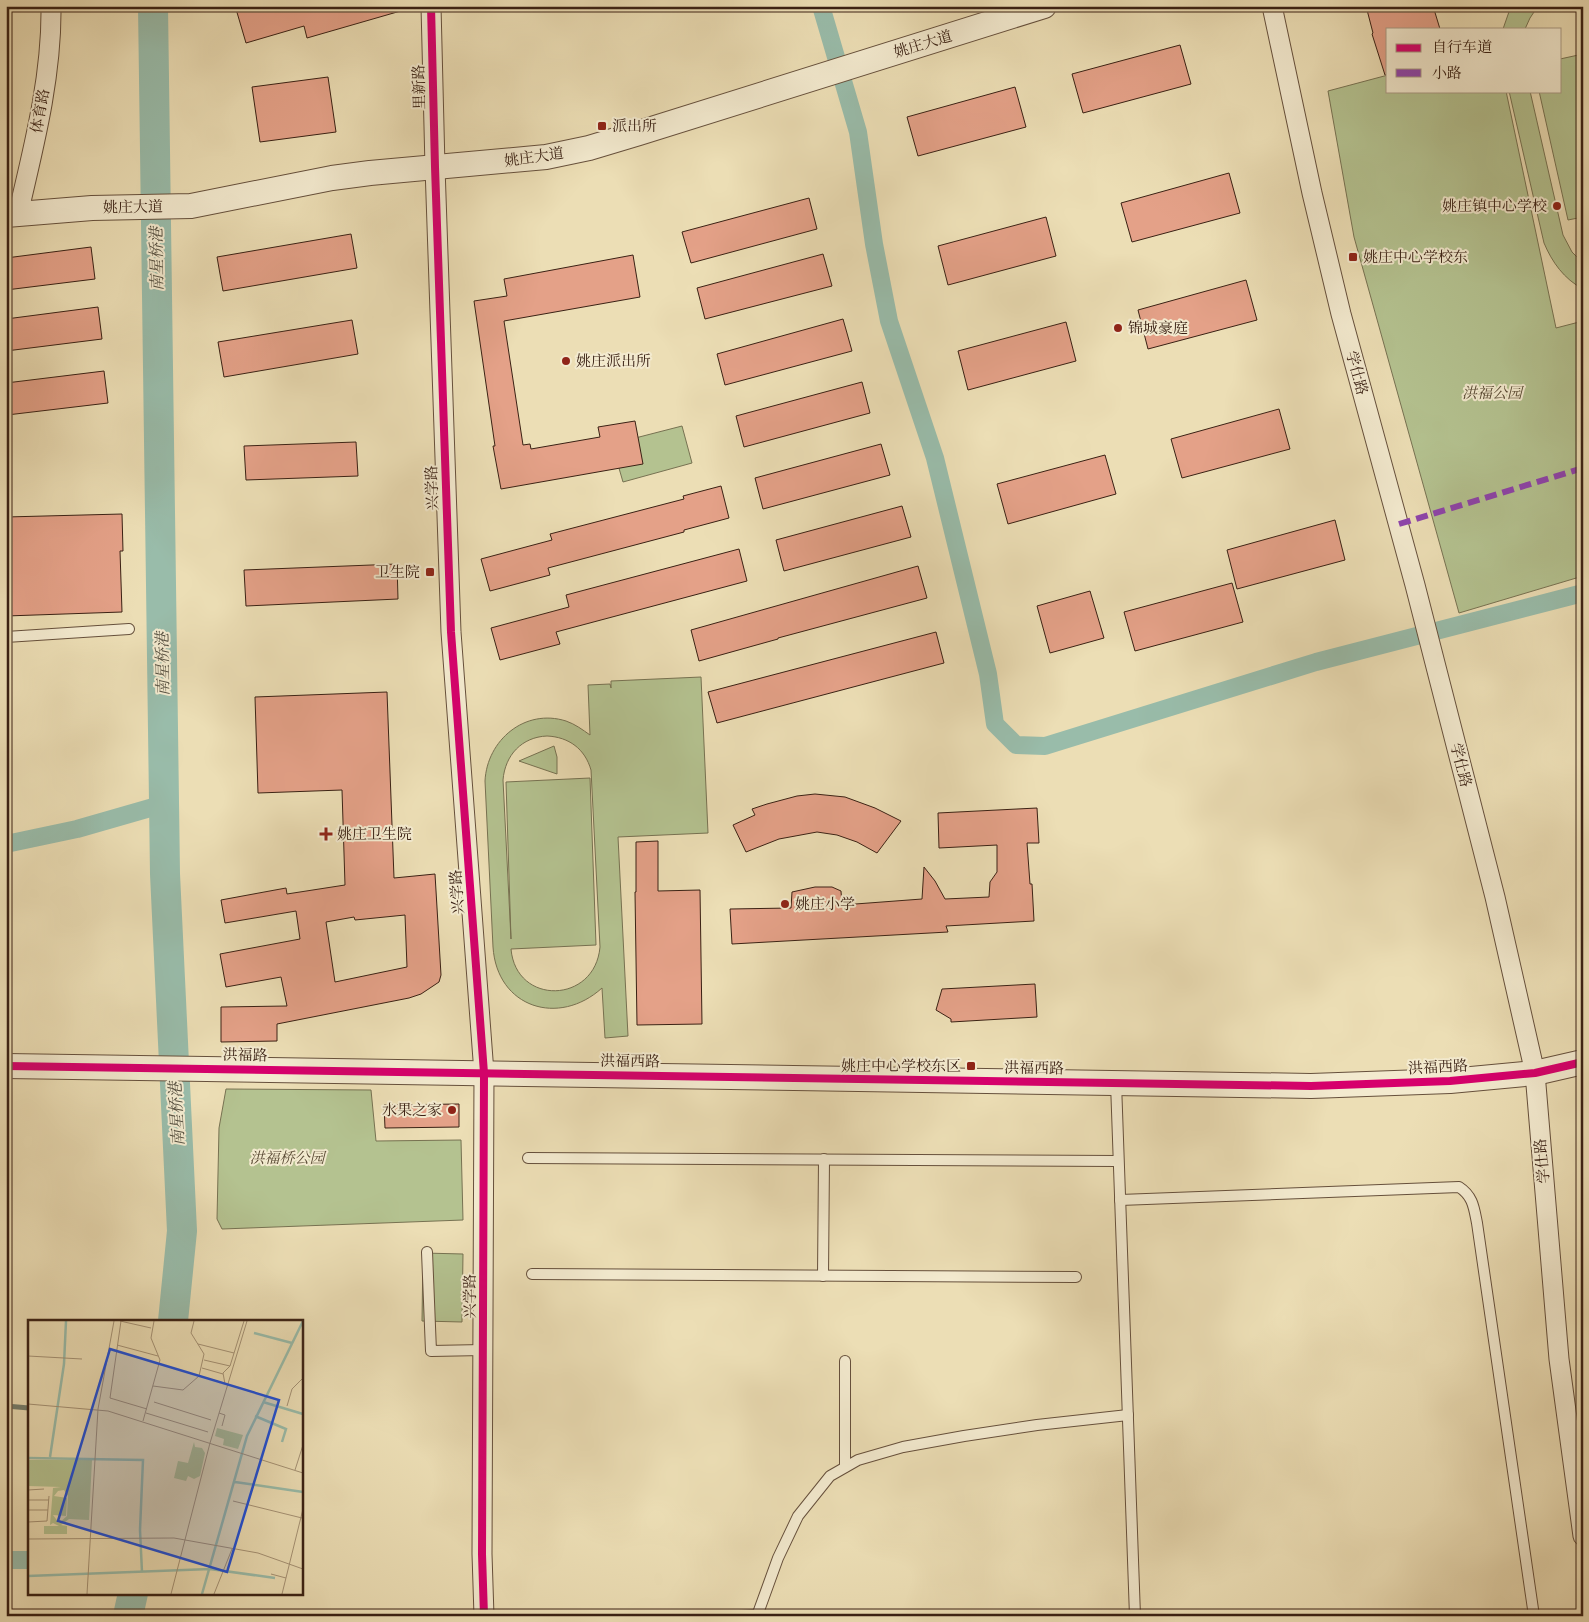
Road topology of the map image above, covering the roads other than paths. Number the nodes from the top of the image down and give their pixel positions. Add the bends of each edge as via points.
1 (431, 6) edge
2 (1044, 6) edge
3 (1272, 6) edge
4 (51, 15) edge
5 (435, 168) junction
6 (12, 214) edge
7 (129, 629) dead end
8 (6, 637) edge
9 (1583, 1062) edge
10 (6, 1066) edge
11 (484, 1073) junction
12 (1535, 1073) junction
13 (1116, 1083) junction
14 (528, 1158) dead end
15 (824, 1160) junction
16 (1118, 1161) junction
17 (1120, 1200) junction
18 (427, 1252) dead end
19 (532, 1274) dead end
20 (823, 1276) junction
21 (1076, 1278) dead end
22 (483, 1350) junction
23 (845, 1361) dead end
24 (1128, 1415) junction
25 (845, 1468) junction
26 (1583, 1536) edge
27 (757, 1615) edge
28 (484, 1616) edge
29 (739, 1616) edge
30 (1135, 1616) edge
31 (1534, 1616) edge

1 - 5 street, 里新路
2 - 5 street, 姚庄大道 via 633,135 546,157
3 - 12 street, 学仕路 via 1341,314 1495,897
4 - 6 street, 体育路 via 42,101 29,168
5 - 6 street, 姚庄大道 via 332,178 191,206
5 - 11 street, 兴学路 via 451,632
7 - 8 lane
9 - 12 street, 洪福西路
10 - 11 street, 洪福路
11 - 13 street, 洪福西路
11 - 22 street, 兴学路
12 - 13 street, 洪福西路 via 1450,1081 1311,1086
12 - 26 street, 学仕路 via 1559,1360
13 - 16 lane
14 - 15 lane
15 - 16 lane
15 - 20 lane
16 - 17 lane
17 - 24 lane
17 - 31 lane via 1459,1187 1467,1192 1473,1201 1477,1223
18 - 22 lane via 430,1351
19 - 20 lane
20 - 21 lane
22 - 28 street, 兴学路
23 - 25 lane
24 - 25 lane via 1036,1425 903,1446 858,1460
24 - 30 lane
25 - 27 lane via 830,1476 798,1516
27 - 29 lane

